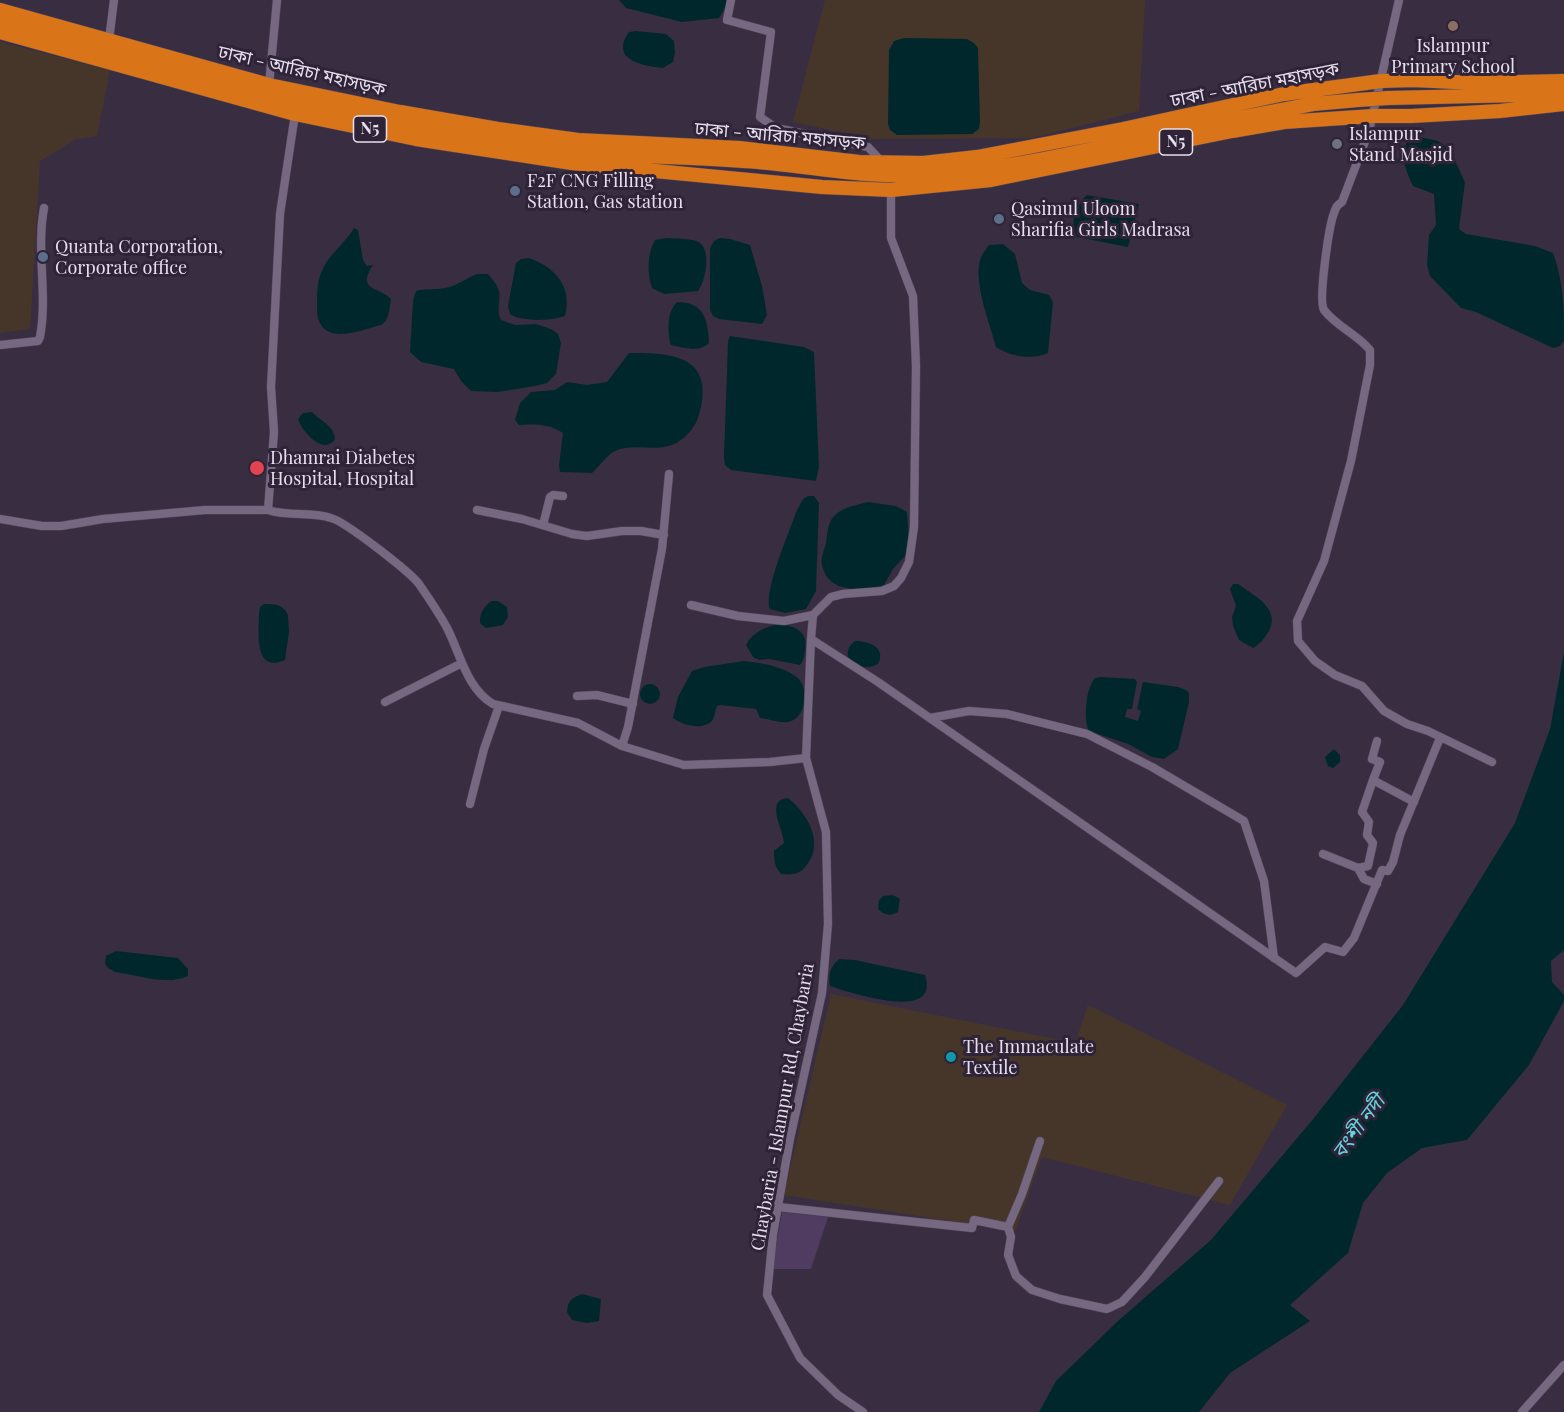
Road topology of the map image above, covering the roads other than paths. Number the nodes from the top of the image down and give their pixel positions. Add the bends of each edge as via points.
1 (114, 0) edge
2 (277, 0) edge
3 (731, 0) edge
4 (1399, 0) edge
5 (0, 10) edge
6 (0, 21) edge
7 (0, 32) edge
8 (109, 40) junction
9 (1381, 81) junction
10 (269, 85) junction
11 (1563, 96) edge
12 (295, 114) junction
13 (1373, 116) junction
14 (738, 154) junction
15 (883, 163) junction
16 (891, 190) junction
17 (44, 208) dead end
18 (0, 345) edge
19 (669, 474) dead end
20 (563, 496) dead end
21 (268, 510) junction
22 (477, 510) dead end
23 (0, 519) edge
24 (543, 525) junction
25 (664, 535) junction
26 (691, 605) dead end
27 (813, 615) junction
28 (811, 639) junction
29 (462, 663) junction
30 (577, 696) dead end
31 (385, 702) dead end
32 (633, 704) junction
33 (499, 706) junction
34 (930, 718) junction
35 (1440, 738) junction
36 (1377, 741) dead end
37 (622, 746) junction
38 (806, 758) junction
39 (1492, 762) dead end
40 (1373, 780) junction
41 (1414, 802) junction
42 (470, 804) dead end
43 (1323, 854) dead end
44 (1358, 868) junction
45 (1377, 884) junction
46 (1274, 958) junction
47 (1040, 1141) dead end
48 (1219, 1181) dead end
49 (778, 1207) junction
50 (1008, 1227) junction
51 (1564, 1365) edge
52 (863, 1412) edge
53 (1522, 1412) edge

1 - 8 street
2 - 10 street
3 - 15 street via 727,20 771,32 760,117 776,128 868,147
4 - 9 street
5 - 8 highway, ঢাকা - আরিচা মহাসড়ক / N5
6 - 14 highway, N5 via 302,103 421,129 604,154
7 - 12 highway, N5
8 - 10 highway, ঢাকা - আরিচা মহাসড়ক / N5
9 - 11 highway, ঢাকা - আরিচা মহাসড়ক / N5 via 1476,83
9 - 13 street
9 - 15 highway, ঢাকা - আরিচা মহাসড়ক / N5 via 1284,94 977,157
10 - 14 highway, ঢাকা - আরিচা মহাসড়ক / N5 via 400,112 544,135
11 - 13 highway, N5 via 1422,115
11 - 14 highway, N5, bridge via 1388,98 1313,104 1094,149 911,175 859,174
12 - 16 highway, N5 via 416,139 572,163 789,185
12 - 21 street via 280,214
13 - 16 highway, N5 via 1284,122 991,180
13 - 35 street via 1342,202 1333,216 1321,295 1323,308 1370,350 1370,365 1352,461 1324,561 1297,621 1298,642 1335,675 1362,686 1384,711
14 - 15 highway, ঢাকা - আরিচা মহাসড়ক / N5
16 - 27 street via 891,238 914,307 914,527 909,562 894,586 831,597
17 - 18 street via 40,230 40,337 38,341
19 - 25 street
20 - 24 street via 550,497
21 - 23 street via 205,510 61,526
21 - 29 street via 334,518 393,561 418,583 446,626
22 - 24 street
24 - 25 street via 577,535 641,531
25 - 32 street
26 - 27 street via 758,619 784,621
27 - 28 street, Chaybaria - Islampur Rd, Chaybaria
28 - 34 street
28 - 38 street, Chaybaria - Islampur Rd, Chaybaria
29 - 31 street
29 - 33 street via 485,699
30 - 32 street via 597,695
32 - 37 street
33 - 37 street via 578,723
33 - 42 street
34 - 46 street
34 - 46 street via 969,711 1007,714 1087,734 1152,766 1244,821 1264,881
35 - 39 street
35 - 41 street
36 - 40 street via 1372,759 1380,762
37 - 38 street via 696,766
38 - 49 street, Chaybaria - Islampur Rd, Chaybaria via 826,832 828,924 822,993
40 - 41 street
40 - 44 street via 1362,812 1369,822 1367,835 1372,843 1368,866
41 - 45 street via 1389,871 1382,870
43 - 44 street
44 - 45 street via 1364,879
45 - 46 street via 1354,938 1343,952 1325,947 1296,973
47 - 50 street
48 - 50 street via 1145,1277 1122,1302 1107,1309 1032,1290 1016,1276 1008,1255
49 - 50 street via 972,1228 974,1220
49 - 52 street, Chaybaria - Islampur Rd, Chaybaria via 767,1295 800,1358 838,1395
51 - 53 street

